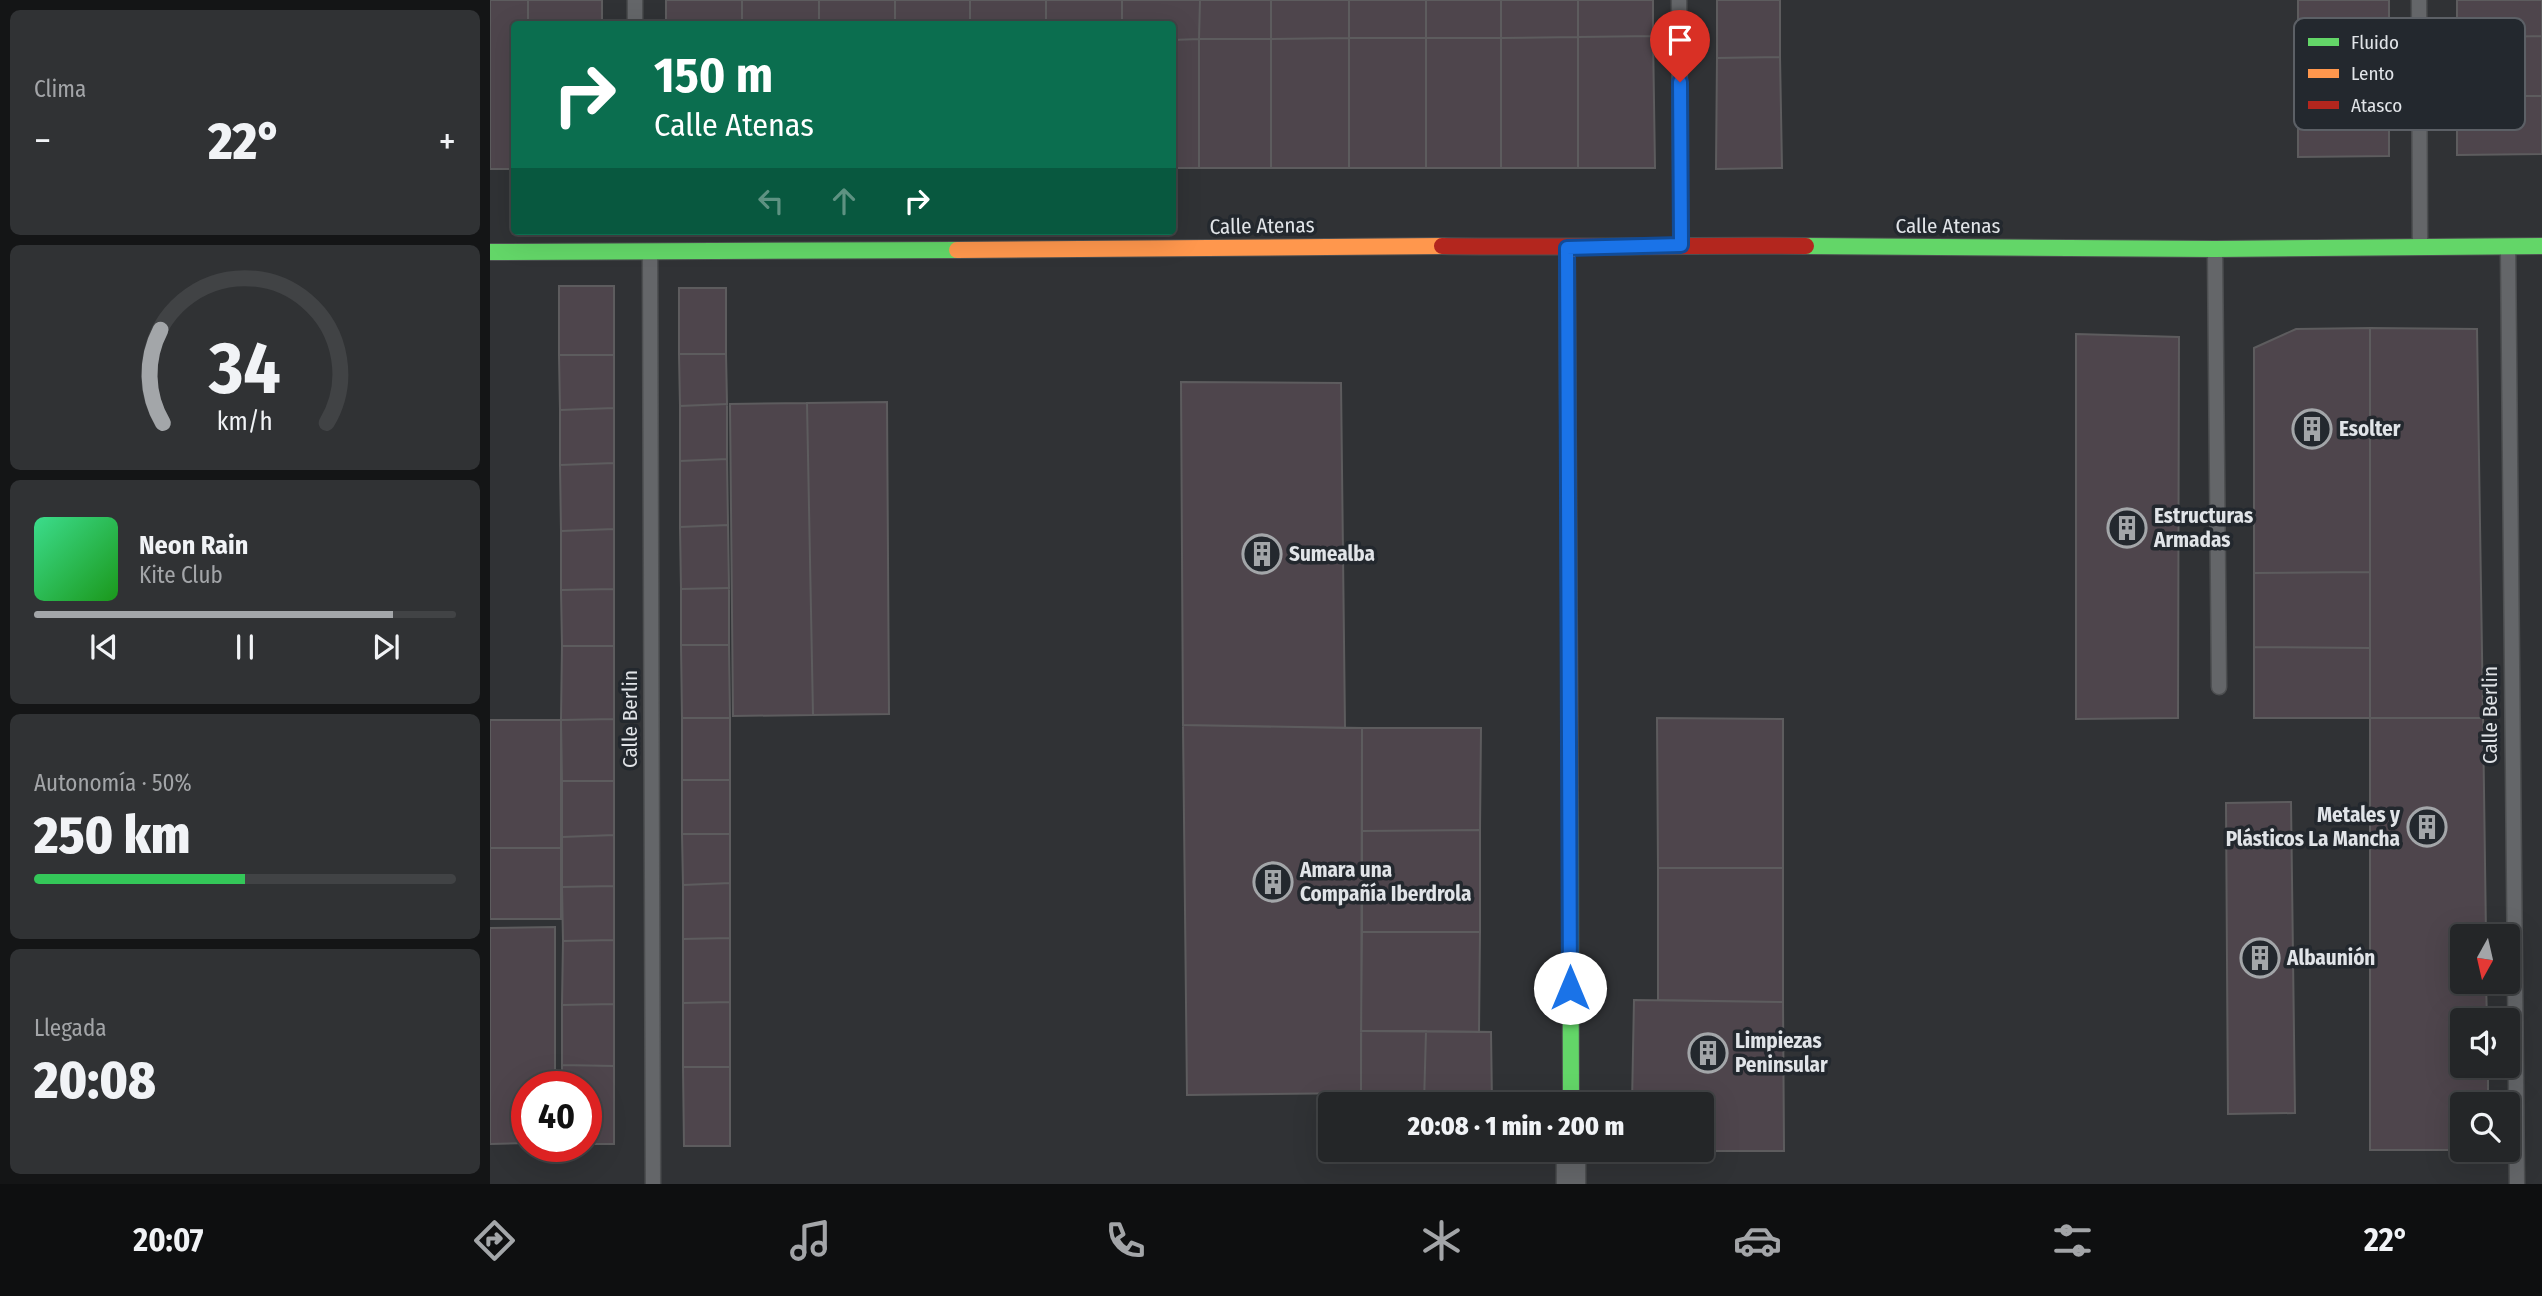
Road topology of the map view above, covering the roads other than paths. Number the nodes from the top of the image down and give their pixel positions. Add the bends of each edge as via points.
1 (635, 0) edge
2 (1679, 0) edge
3 (2419, 0) edge
4 (2419, 18) edge
5 (635, 21) edge
6 (2420, 130) edge
7 (1681, 245) junction
8 (2542, 246) edge
9 (2420, 247) junction
10 (2508, 247) junction
11 (1567, 248) junction
12 (2215, 249) junction
13 (490, 252) edge
14 (650, 253) junction
15 (2219, 687) dead end
16 (1571, 1092) edge
17 (1571, 1162) edge
18 (653, 1184) edge
19 (1571, 1184) edge
20 (2517, 1184) edge

1 - 5 lane
2 - 7 lane
3 - 4 lane
6 - 9 lane
7 - 11 street, Calle Atenas
7 - 12 street, Calle Atenas
8 - 10 street, Calle Atenas
9 - 10 street, Calle Atenas
9 - 12 street, Calle Atenas
10 - 20 lane, Calle Berlin
11 - 14 street, Calle Atenas
11 - 16 street
12 - 15 lane
13 - 14 street, Calle Atenas via 633,247
14 - 18 lane, Calle Berlin
17 - 19 street

